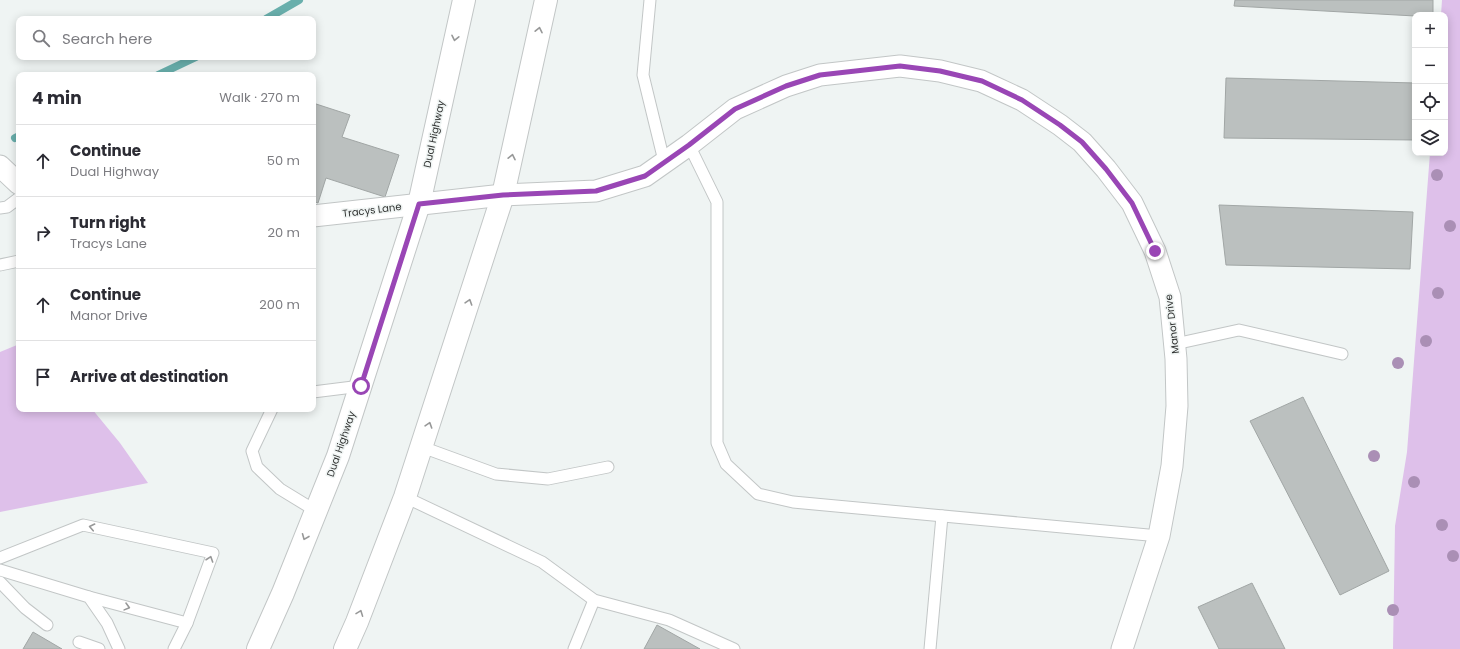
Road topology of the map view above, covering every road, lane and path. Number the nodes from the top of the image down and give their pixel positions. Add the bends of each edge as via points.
1 (464, 0) edge
2 (546, 0) edge
3 (650, 0) edge
4 (689, 145) junction
5 (664, 161) junction
6 (0, 166) edge
7 (16, 181) edge
8 (503, 195) junction
9 (16, 200) edge
10 (419, 204) junction
11 (0, 208) edge
12 (316, 216) edge
13 (16, 262) edge
14 (0, 265) edge
15 (1174, 344) junction
16 (1342, 354) dead end
17 (361, 386) junction
18 (316, 392) edge
19 (271, 412) edge
20 (422, 447) junction
21 (608, 467) dead end
22 (405, 497) junction
23 (316, 510) junction
24 (942, 516) junction
25 (1159, 536) junction
26 (0, 558) edge
27 (0, 570) edge
28 (0, 582) edge
29 (89, 597) junction
30 (594, 600) junction
31 (187, 623) junction
32 (47, 625) dead end
33 (78, 642) dead end
34 (99, 649) edge
35 (119, 649) edge
36 (174, 649) edge
37 (258, 649) edge
38 (345, 649) edge
39 (574, 649) edge
40 (734, 649) edge
41 (930, 649) edge
42 (1122, 649) edge

1 -> 10 main road, Dual Highway
8 -> 2 main road
3 - 5 lane via 643,75
4 - 5 street, Manor Drive
4 - 15 street, Manor Drive via 735,109 786,86 820,75 900,66 940,71 982,81 1022,100 1082,142 1132,203 1155,251 1170,297
4 - 24 lane via 717,202 717,443 726,464 758,494 793,502
5 - 8 street, Manor Drive via 645,176 596,191
6 - 7 street
8 - 10 street, Tracys Lane
20 -> 8 main road
9 - 11 lane via 7,207
10 - 12 street, Tracys Lane
10 - 17 main road, Dual Highway
13 - 14 lane
15 - 16 lane via 1239,330
15 - 25 street, Manor Drive via 1177,406 1172,466
17 - 18 lane
17 - 23 main road, Dual Highway via 338,456
19 - 23 lane via 252,451 257,467 280,489
20 - 21 lane via 496,474 548,479
20 - 22 main road
22 - 30 lane via 542,562
38 -> 22 main road
23 -> 37 main road, Dual Highway
24 - 25 lane
24 - 41 lane
25 - 42 street, Manor Drive
31 -> 26 lane via 213,553 83,526
27 - 29 lane
28 - 32 lane via 25,608
29 -> 31 lane
29 - 35 lane via 107,623
30 - 39 lane
30 - 40 lane via 669,620
31 - 36 lane
33 - 34 lane

